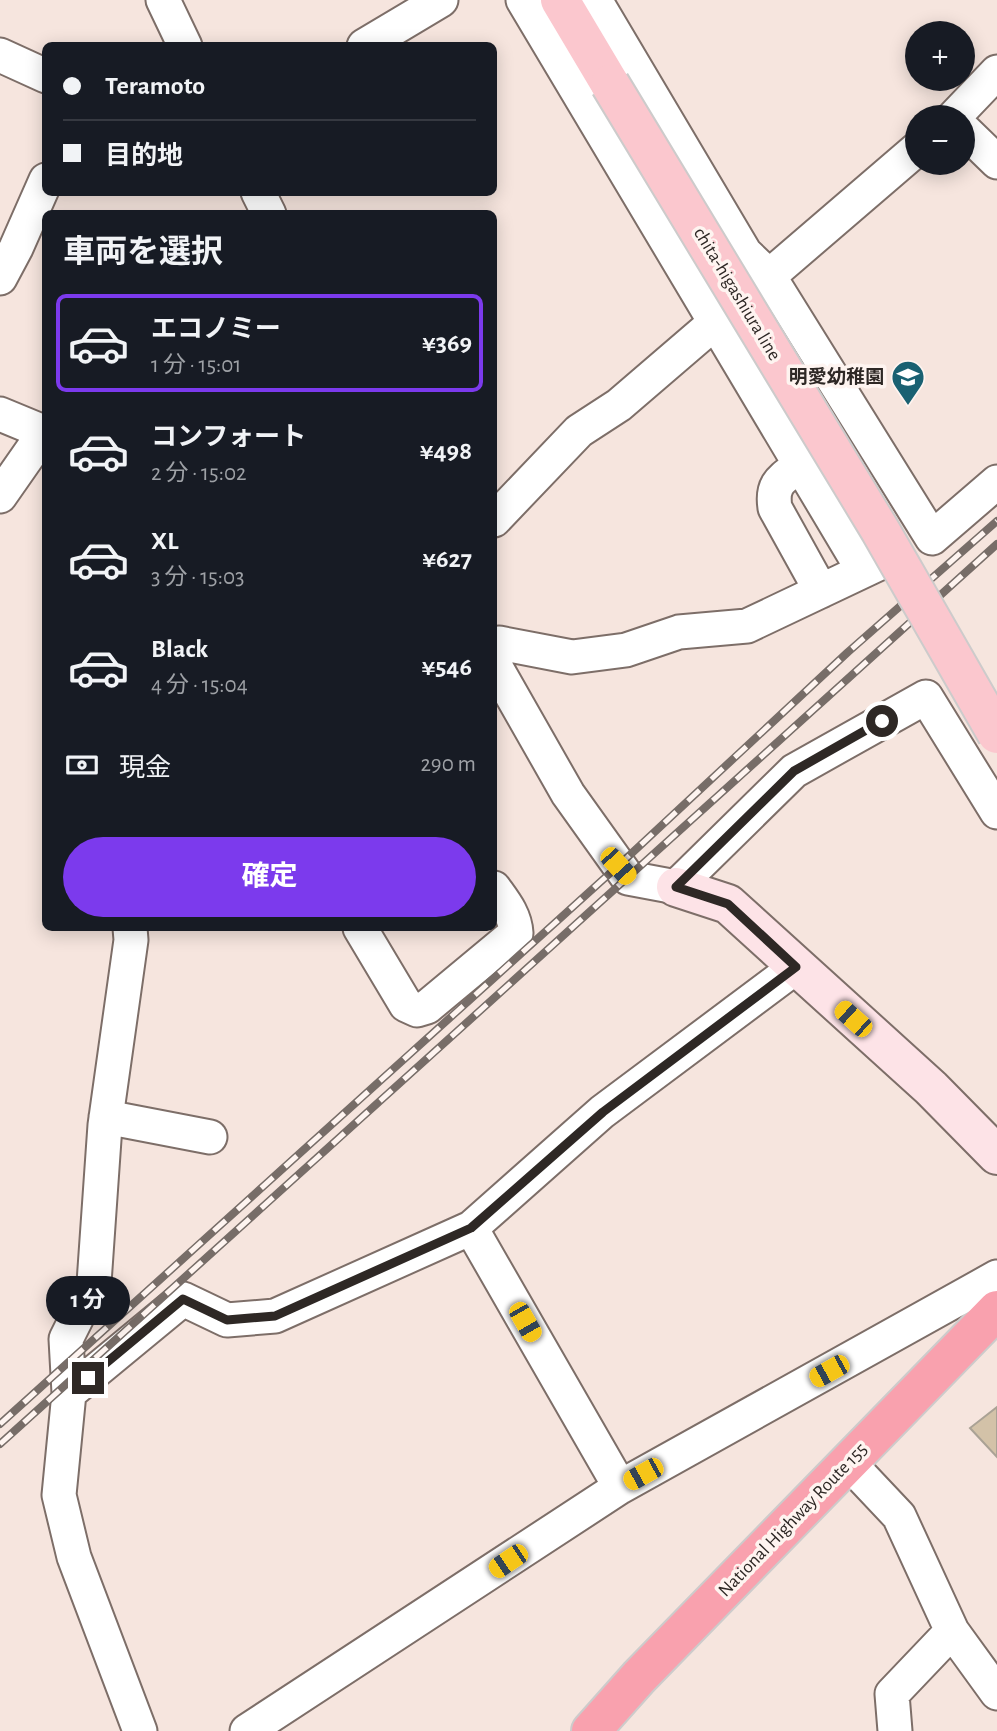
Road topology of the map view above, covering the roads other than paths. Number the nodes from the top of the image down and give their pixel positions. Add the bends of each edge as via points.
1 (163, 0) edge
2 (441, 0) edge
3 (523, 0) edge
4 (560, 0) edge
5 (595, 0) edge
6 (184, 42) edge
7 (371, 42) edge
8 (0, 55) edge
9 (997, 72) edge
10 (42, 74) edge
11 (965, 105) edge
12 (975, 141) edge
13 (905, 159) edge
14 (997, 162) edge
15 (42, 189) edge
16 (769, 276) junction
17 (0, 278) edge
18 (715, 323) junction
19 (0, 414) edge
20 (42, 432) edge
21 (42, 437) edge
22 (800, 465) junction
23 (997, 482) edge
24 (0, 496) edge
25 (497, 517) edge
26 (932, 538) junction
27 (863, 570) junction
28 (821, 591) junction
29 (497, 643) edge
30 (497, 669) edge
31 (997, 734) edge
32 (997, 813) edge
33 (676, 887) junction
34 (497, 892) edge
35 (130, 931) edge
36 (362, 931) edge
37 (796, 967) junction
38 (106, 1117) junction
39 (210, 1137) dead end
40 (997, 1156) edge
41 (471, 1228) junction
42 (997, 1277) edge
43 (997, 1310) edge
44 (69, 1393) junction
45 (849, 1463) junction
46 (620, 1487) junction
47 (952, 1631) junction
48 (997, 1693) edge
49 (140, 1731) edge
50 (247, 1731) edge
51 (591, 1731) edge
52 (895, 1731) edge

1 - 6 street
2 - 7 street
3 - 18 street
4 - 31 main road, chita-higashiura line, bridge via 880,530
5 - 16 street via 745,253
8 - 10 street
9 - 11 street
12 - 14 street
13 - 16 street
15 - 17 street
16 - 18 street
16 - 26 street
18 - 22 street
18 - 25 street via 619,405 579,431
19 - 20 street
21 - 24 street
22 - 27 street
22 - 28 street via 779,481 772,494 775,508
23 - 26 street
26 - 27 street
27 - 28 street
28 - 29 street via 747,626 679,632 626,650 572,657
30 - 33 street via 568,794 618,866 628,877
32 - 33 street via 926,696 794,771
33 - 37 main road via 728,904
34 - 36 street via 512,915 516,933 427,1007 417,1010 407,1005
35 - 38 street
37 - 40 main road via 931,1088
37 - 41 street via 603,1112
38 - 39 street
38 - 44 street via 94,1283 66,1339
41 - 44 street via 275,1316 227,1320 183,1299
41 - 46 street
42 - 46 street
43 - 45 highway, National Highway Route 155
44 - 49 street via 59,1495 74,1557
45 - 47 street via 899,1516
45 - 51 highway, National Highway Route 155
46 - 50 street
47 - 48 street
47 - 52 street via 892,1694

